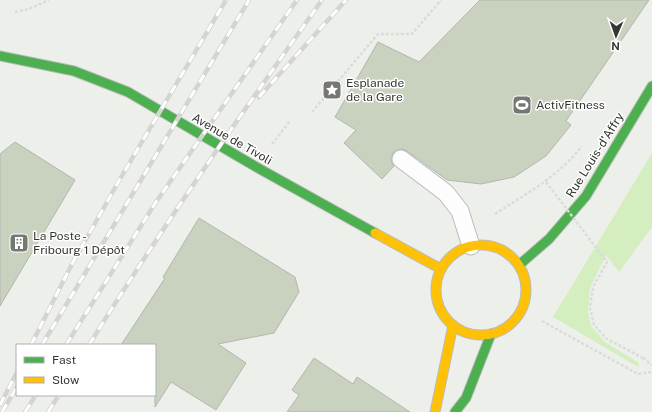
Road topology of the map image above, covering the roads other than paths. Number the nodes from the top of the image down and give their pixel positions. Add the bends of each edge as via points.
1 (0, 56) edge
2 (652, 86) edge
3 (402, 159) dead end
4 (471, 246) junction
5 (519, 265) junction
6 (441, 269) junction
7 (452, 325) junction
8 (491, 334) junction
9 (435, 412) edge
10 (455, 412) edge

1 - 6 main road, Avenue de Tivoli via 74,71 128,92 258,168
2 - 5 main road, Rue Louis-d'Affry via 586,196 549,239
3 - 4 lane via 446,193 460,211
4 - 5 main road via 487,245 502,249
4 - 6 main road via 455,253
5 - 8 main road via 526,286 524,307 511,325
6 - 7 main road via 436,284 437,299
7 - 8 main road via 475,335
7 - 9 main road
8 - 10 main road via 466,398

